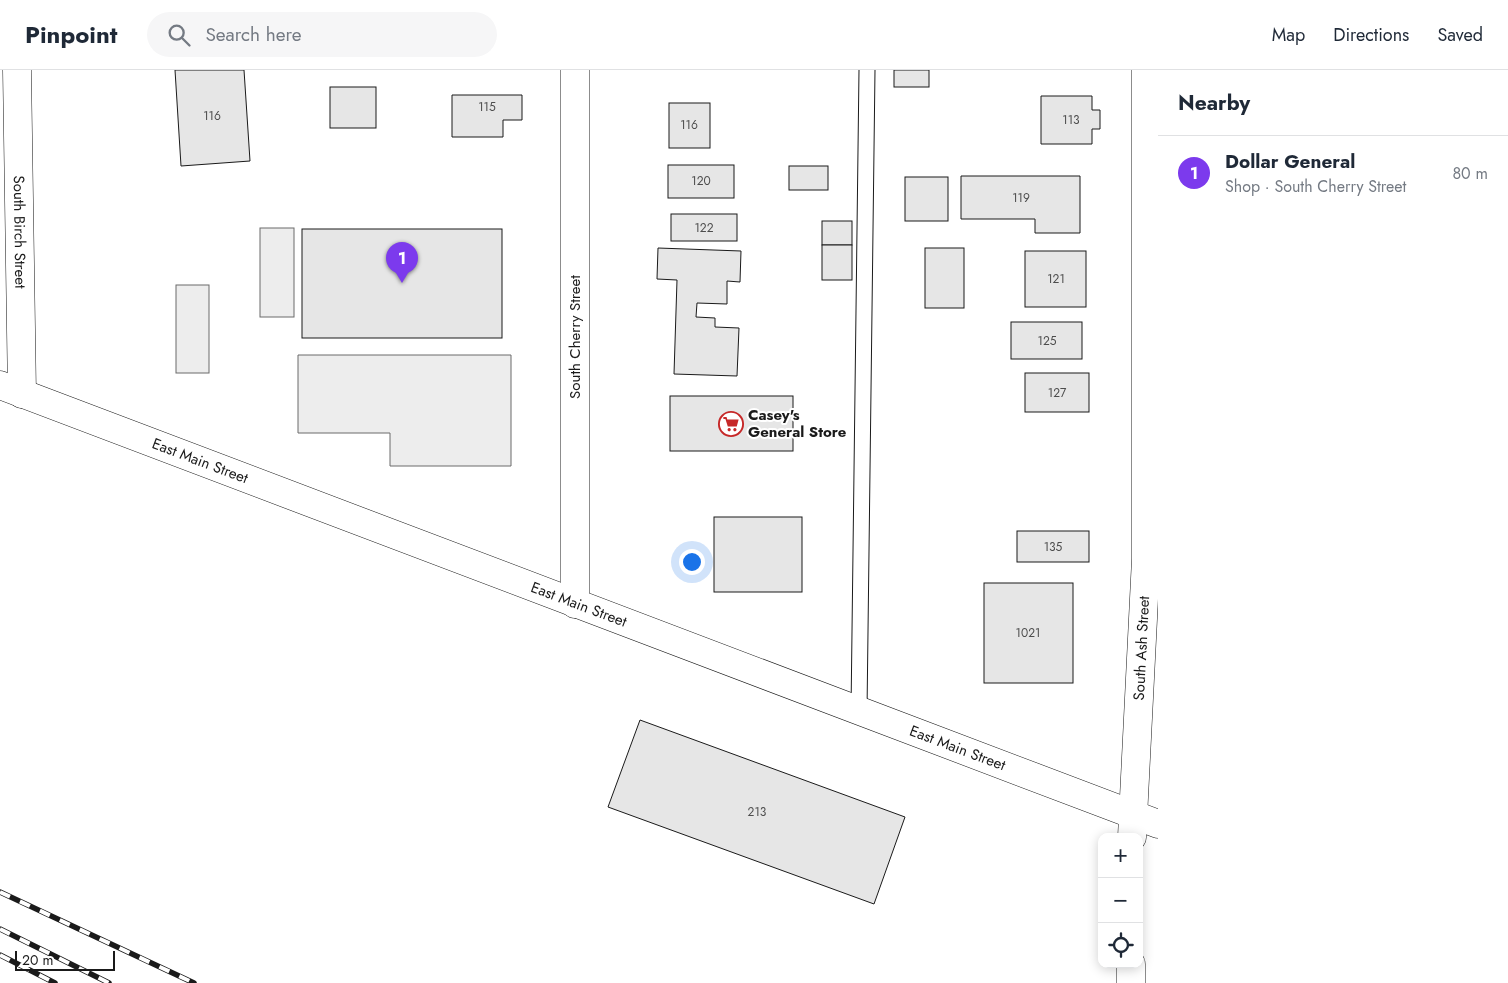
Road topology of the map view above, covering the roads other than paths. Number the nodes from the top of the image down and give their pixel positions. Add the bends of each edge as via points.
1 (17, 70) edge
2 (575, 70) edge
3 (867, 70) edge
4 (1150, 71) edge
5 (11, 390) edge
6 (1152, 560) edge
7 (575, 604) junction
8 (860, 712) junction
9 (1158, 824) edge
10 (1132, 826) edge
11 (1131, 968) edge
12 (1131, 983) edge

1 - 5 street, South Birch Street
2 - 7 street, South Cherry Street
3 - 8 lane
4 - 6 street, South Ash Street
5 - 7 street, East Main Street
6 - 10 street, South Ash Street
7 - 8 street, East Main Street
8 - 10 street, East Main Street
9 - 10 street, East Main Street
11 - 12 street

